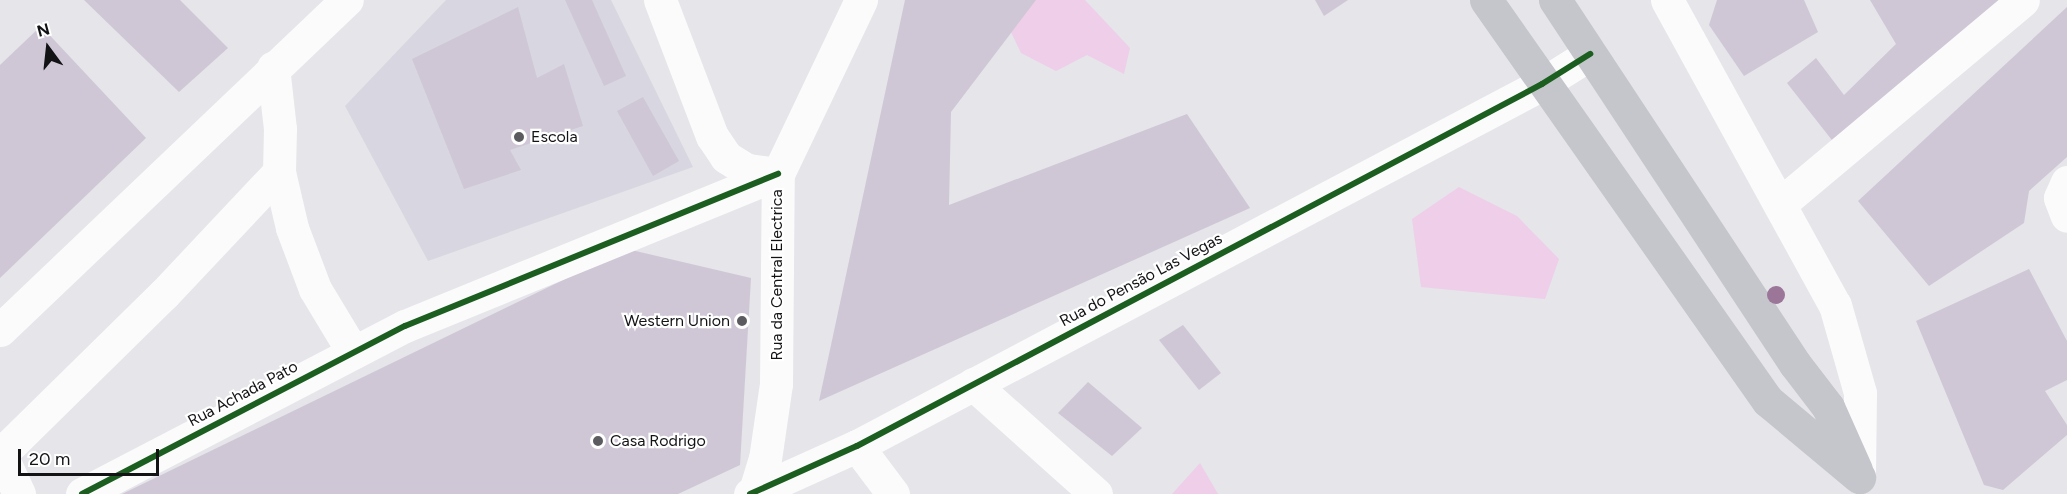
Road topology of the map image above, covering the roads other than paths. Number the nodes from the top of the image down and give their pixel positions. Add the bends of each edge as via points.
1 (347, 0) edge
2 (660, 0) edge
3 (861, 0) edge
4 (1486, 0) edge
5 (1555, 0) edge
6 (1667, 0) edge
7 (2023, 0) edge
8 (1590, 54) junction
9 (273, 67) junction
10 (1542, 84) junction
11 (279, 172) junction
12 (778, 174) junction
13 (2067, 182) edge
14 (1780, 204) junction
15 (2067, 216) edge
16 (0, 330) edge
17 (352, 352) junction
18 (973, 384) junction
19 (857, 446) junction
20 (0, 455) edge
21 (1865, 485) edge
22 (753, 493) edge
23 (19, 494) edge
24 (82, 494) edge
25 (894, 494) edge
26 (1096, 494) edge

1 - 9 street
2 - 12 street via 712,136 721,150 747,170
3 - 12 street, Rua da Central Electrica
4 - 10 main road
5 - 8 main road
6 - 14 street
7 - 14 street
8 - 10 street, Rua do Pensão Las Vegas
8 - 21 main road via 1795,364 1828,407
9 - 11 street via 280,129
9 - 16 street
10 - 18 street, Rua do Pensão Las Vegas
10 - 21 main road via 1768,401
11 - 17 street via 292,228 315,289
11 - 20 street via 164,294
12 - 17 street, Rua Achada Pato via 405,326
12 - 22 street, Rua da Central Electrica via 776,384 765,459
13 - 15 street via 2060,198
14 - 21 street via 1835,305 1860,393
17 - 24 street, Rua Achada Pato
18 - 19 street, Rua do Pensão Las Vegas
18 - 26 street
19 - 22 street, Rua do Pensão Las Vegas
19 - 25 street
20 - 23 street

